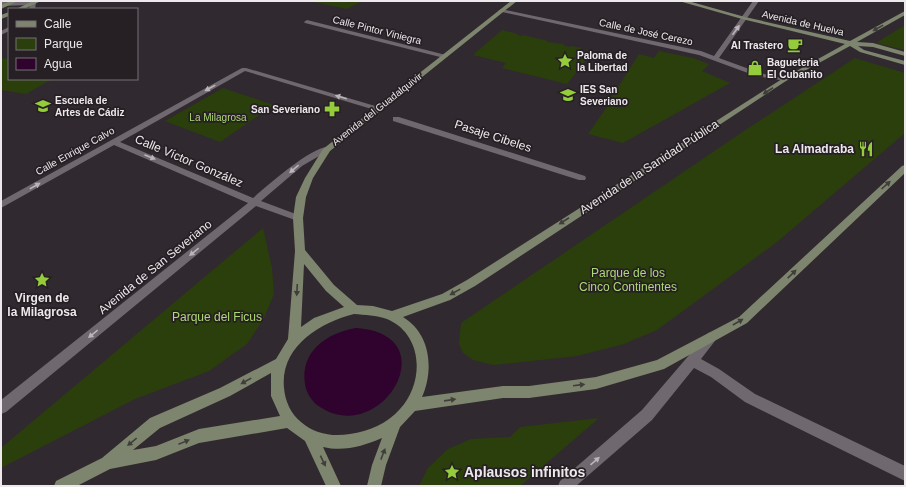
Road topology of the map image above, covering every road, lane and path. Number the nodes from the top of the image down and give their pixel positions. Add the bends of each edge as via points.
1 (514, 1) edge
2 (682, 1) edge
3 (756, 1) edge
4 (13, 2) edge
5 (1, 3) edge
6 (34, 4) edge
7 (1, 7) edge
8 (22, 8) edge
9 (501, 11) junction
10 (905, 13) edge
11 (744, 18) junction
12 (307, 22) dead end
13 (850, 43) junction
14 (905, 54) edge
15 (444, 56) junction
16 (715, 58) junction
17 (905, 63) edge
18 (784, 80) junction
19 (378, 108) junction
20 (396, 119) dead end
21 (114, 142) junction
22 (327, 149) junction
23 (905, 168) edge
24 (582, 178) dead end
25 (254, 202) junction
26 (1, 206) edge
27 (298, 218) junction
28 (300, 251) junction
29 (354, 309) junction
30 (392, 316) junction
31 (712, 336) junction
32 (294, 339) junction
33 (692, 361) junction
34 (281, 362) junction
35 (412, 405) junction
36 (1, 408) edge
37 (290, 421) junction
38 (395, 423) junction
39 (310, 436) junction
40 (107, 463) junction
41 (905, 474) edge
42 (61, 486) edge
43 (334, 486) edge
44 (374, 486) edge
45 (565, 486) edge

1 - 9 main road, Avenida del Guadalquivir
2 - 11 main road, Avenida de Huelva
3 - 11 street
4 - 5 street
4 - 6 street
4 - 7 main road
6 - 8 main road
9 - 15 main road, Avenida del Guadalquivir
9 - 16 street, Calle de José Cerezo
10 -> 13 main road, Avenida de la Sanidad Pública
11 - 13 main road, Avenida de Huelva
16 -> 11 street
12 - 15 street, Calle Pintor Viniegra
13 - 14 main road via 873,45
13 - 17 main road via 862,51
13 - 18 main road, Avenida de la Sanidad Pública
15 - 19 main road, Avenida del Guadalquivir
16 - 18 street, Calle de José Cerezo via 758,75
18 -> 30 main road, Avenida de la Sanidad Pública via 471,283 446,297
19 -> 21 street, Calle Enrique Calvo via 244,69
19 - 22 main road, Avenida del Guadalquivir
20 - 24 street, Pasaje Cibeles
21 -> 25 street, Calle Víctor González
26 -> 21 street, Calle Enrique Calvo
22 -> 25 street, Avenida de San Severiano via 299,164
22 - 27 main road, Avenida del Guadalquivir via 309,178 301,197
31 -> 23 main road via 743,320
25 - 27 street, Calle Víctor González
25 -> 36 street, Avenida de San Severiano
27 - 28 main road, Avenida del Guadalquivir
28 - 29 main road via 330,288
28 -> 32 main road, Avenida del Guadalquivir
29 - 30 main road via 375,310
29 - 32 main road via 330,315 309,326
30 - 35 main road via 414,333 422,348 425,365 422,383
31 - 33 street
35 -> 31 main road via 503,392 529,392 596,383 660,364
32 - 34 main road
33 - 41 street via 715,373 750,398
45 -> 33 street via 647,416
34 - 37 main road via 276,386 279,404
34 -> 40 main road via 225,392 155,423
35 - 38 main road
37 - 39 main road via 298,430
40 -> 37 main road via 156,453 199,436
38 - 39 main road via 362,439 334,442
44 -> 38 main road
39 -> 43 main road
40 - 42 main road

